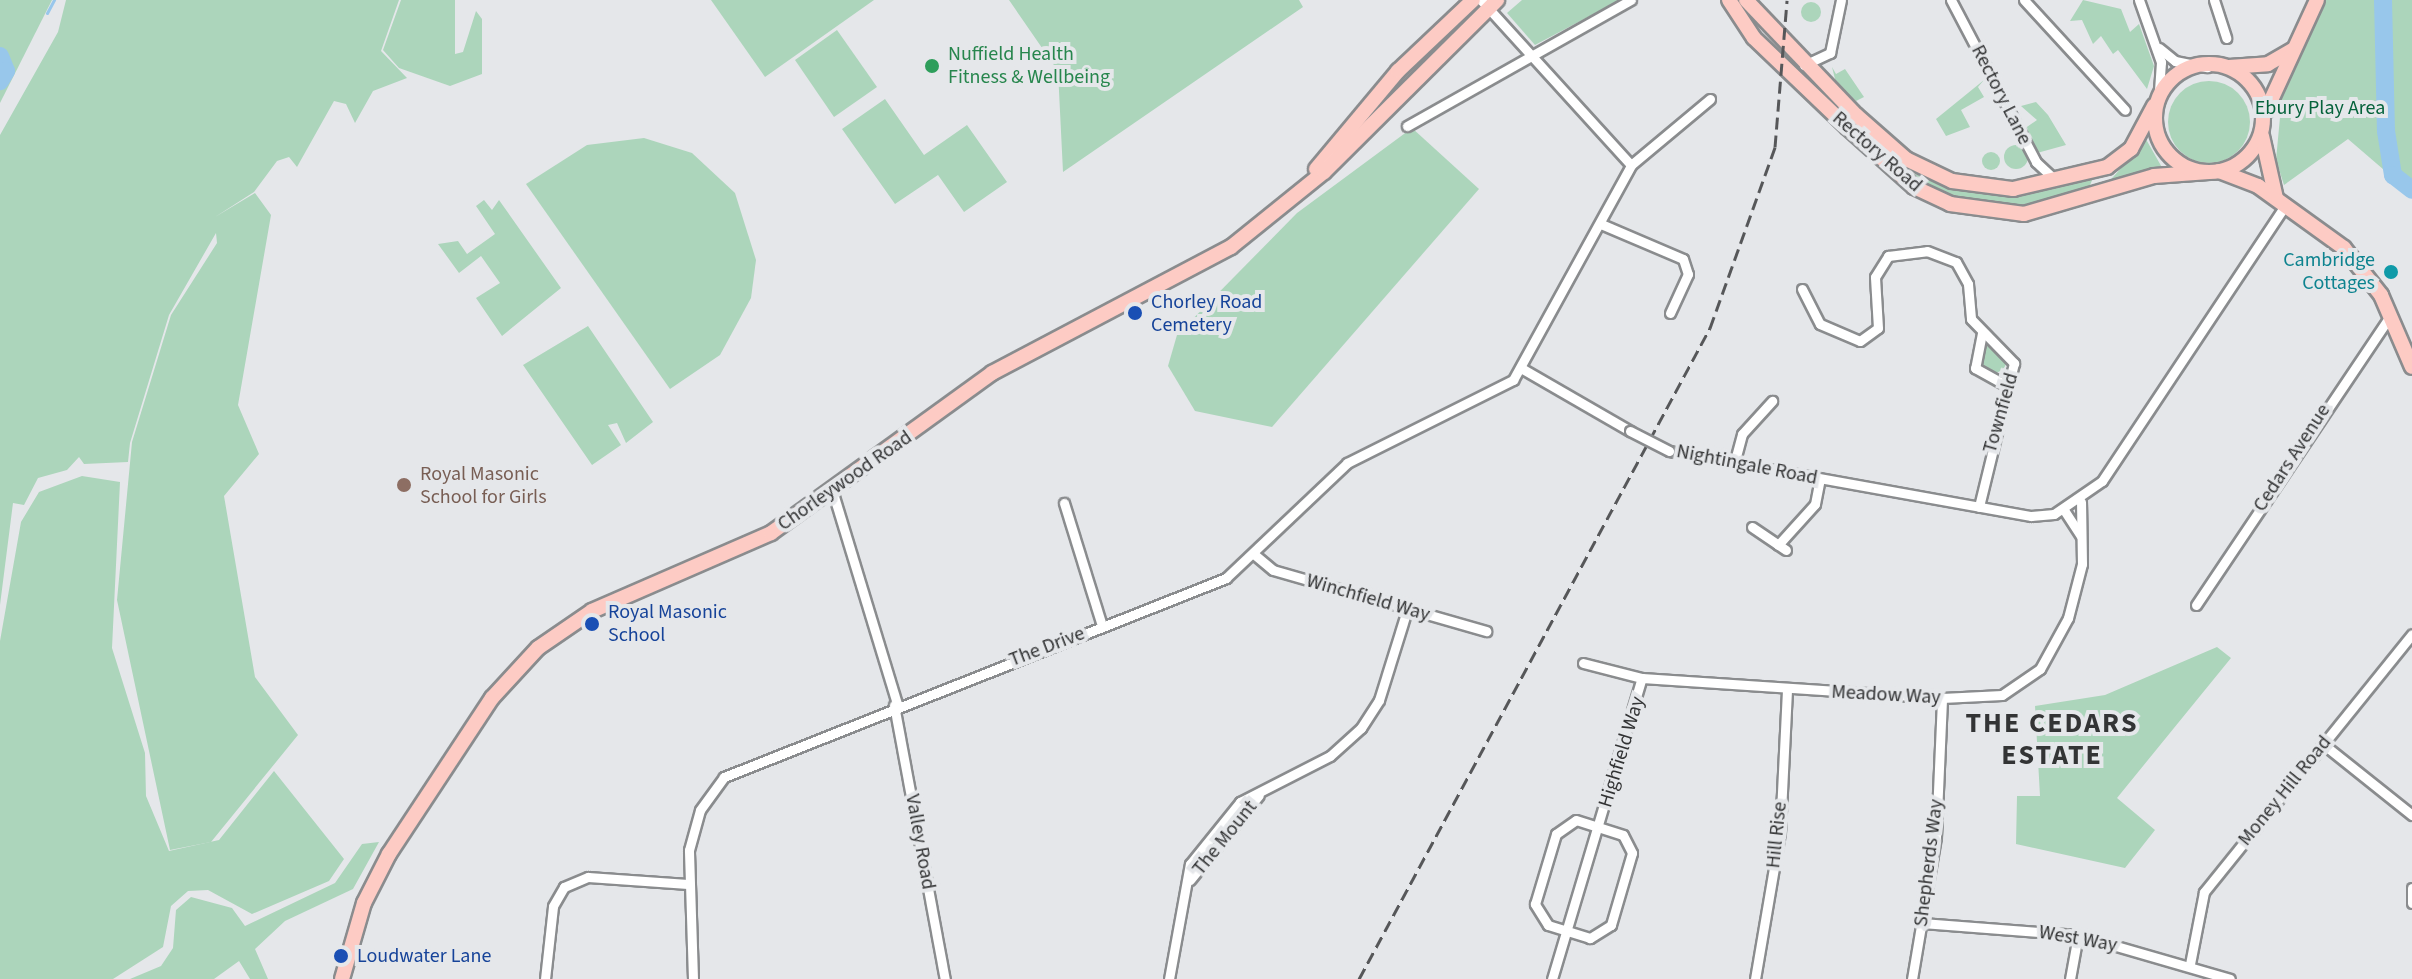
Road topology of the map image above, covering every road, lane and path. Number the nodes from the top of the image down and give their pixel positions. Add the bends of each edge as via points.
1 (1473, 0) edge
2 (1631, 0) edge
3 (1729, 0) edge
4 (1746, 0) edge
5 (1841, 0) edge
6 (1951, 0) edge
7 (2024, 0) edge
8 (2139, 0) edge
9 (2214, 0) edge
10 (2317, 0) edge
11 (1489, 2) edge
12 (2226, 38) dead end
13 (2157, 46) junction
14 (2297, 47) junction
15 (1534, 55) junction
16 (1804, 65) junction
17 (2207, 67) junction
18 (2224, 67) junction
19 (1710, 99) dead end
20 (2157, 100) junction
21 (2125, 110) dead end
22 (2266, 112) junction
23 (1407, 126) dead end
24 (2262, 136) junction
25 (1631, 165) junction
26 (2214, 172) junction
27 (2061, 182) junction
28 (1304, 186) junction
29 (2281, 202) junction
30 (1601, 224) junction
31 (1802, 289) dead end
32 (1670, 313) dead end
33 (2391, 315) junction
34 (1982, 333) junction
35 (2412, 367) edge
36 (1521, 368) junction
37 (2006, 385) junction
38 (1772, 401) dead end
39 (1734, 464) junction
40 (1820, 479) junction
41 (833, 493) junction
42 (2081, 502) junction
43 (1064, 503) dead end
44 (1979, 507) junction
45 (2064, 510) junction
46 (1752, 527) dead end
47 (2081, 536) junction
48 (1255, 555) junction
49 (2196, 605) dead end
50 (1407, 610) junction
51 (1102, 626) junction
52 (1486, 631) dead end
53 (2412, 634) edge
54 (1583, 663) dead end
55 (1642, 678) junction
56 (1787, 689) junction
57 (1942, 698) junction
58 (896, 705) junction
59 (2323, 744) junction
60 (2412, 815) edge
61 (1600, 825) junction
62 (688, 884) junction
63 (2412, 888) edge
64 (2412, 903) edge
65 (1922, 923) junction
66 (1567, 932) junction
67 (2078, 935) junction
68 (2190, 964) junction
69 (342, 979) edge
70 (545, 979) edge
71 (693, 979) edge
72 (945, 979) edge
73 (1169, 979) edge
74 (1552, 979) edge
75 (1755, 979) edge
76 (1912, 979) edge
77 (2070, 979) edge
78 (2228, 979) edge

1 - 28 main road via 1398,71
2 - 15 street
3 - 26 main road, Rectory Road via 1754,38 1857,137 1914,187 1950,204 2024,214 2154,176
4 - 16 main road, Rectory Road
5 - 16 street via 1830,53
6 - 27 street, Rectory Lane via 2036,162
7 - 21 street
8 - 13 street
9 - 12 street
10 - 14 main road
11 - 15 street
11 - 28 main road
13 - 17 street via 2175,61
13 - 20 street
14 - 18 main road via 2268,64
14 - 22 main road
15 - 23 street
15 - 25 street
16 - 27 main road, Rectory Road via 1933,174 2001,188
17 - 18 main road
17 - 20 main road via 2183,72
18 - 22 main road via 2253,86
19 - 25 street
20 - 26 main road via 2163,149 2182,165
20 - 27 main road, Rectory Road via 2117,162
22 - 24 main road
24 - 26 main road via 2247,156
24 - 29 main road
25 - 30 street
26 - 29 main road
28 - 41 main road, Chorleywood Road via 1231,247 992,373
29 - 33 main road via 2344,248
29 - 42 street
30 - 32 street via 1683,259 1688,274
30 - 36 street
31 - 34 street, Townfield via 1820,324 1860,341 1879,322 1875,277 1881,262 1902,252 1937,252 1962,269 1968,313
33 - 35 main road
33 - 49 street, Cedars Avenue
34 - 37 street, Townfield via 2010,354
34 - 37 street via 1975,368
36 - 39 street, Nightingale Road, bridge via 1669,451
36 - 48 street, The Drive via 1484,401 1347,463
37 - 44 street, Townfield
38 - 39 street via 1742,434
39 - 40 street, Nightingale Road
40 - 44 street, Nightingale Road
40 - 46 street via 1815,504 1782,548
41 - 58 street, Valley Road
41 - 69 main road, Chorleywood Road via 711,563 579,619 511,674 383,865
42 - 45 street, Nightingale Road
42 - 47 street, Meadow Way
43 - 51 street
44 - 45 street, Nightingale Road via 2031,516
45 - 47 street
47 - 57 street, Meadow Way via 2074,600 2040,669 2002,695
48 - 50 street, Winchfield Way via 1273,570
48 - 51 street, The Drive via 1226,578
50 - 52 street, Winchfield Way
50 - 73 street, The Mount via 1379,700 1361,728 1330,756 1240,802 1190,864 1173,930
51 - 58 street, The Drive
53 - 59 street, Money Hill Road
54 - 55 street, Meadow Way
55 - 56 street, Meadow Way
55 - 61 street, Highfield Way
56 - 57 street, Meadow Way
56 - 75 street, Hill Rise via 1780,833
57 - 65 street, Shepherds Way via 1936,837
58 - 62 street, The Drive via 716,784 691,840
58 - 72 street, Valley Road
59 - 60 street
59 - 68 street, Money Hill Road via 2204,892
61 - 66 street, Highfield Way
61 - 66 street, Highfield Way via 1576,820 1556,834 1535,904 1545,923
61 - 66 street, Highfield Way via 1623,835 1632,853 1611,925 1590,938
62 - 70 street via 574,880 553,906
62 - 71 street, The Drive
63 - 64 street
65 - 67 street, West Way
65 - 76 street, Shepherds Way
66 - 74 street, Highfield Way
67 - 68 street, West Way
67 - 77 street
68 - 78 street, West Way

